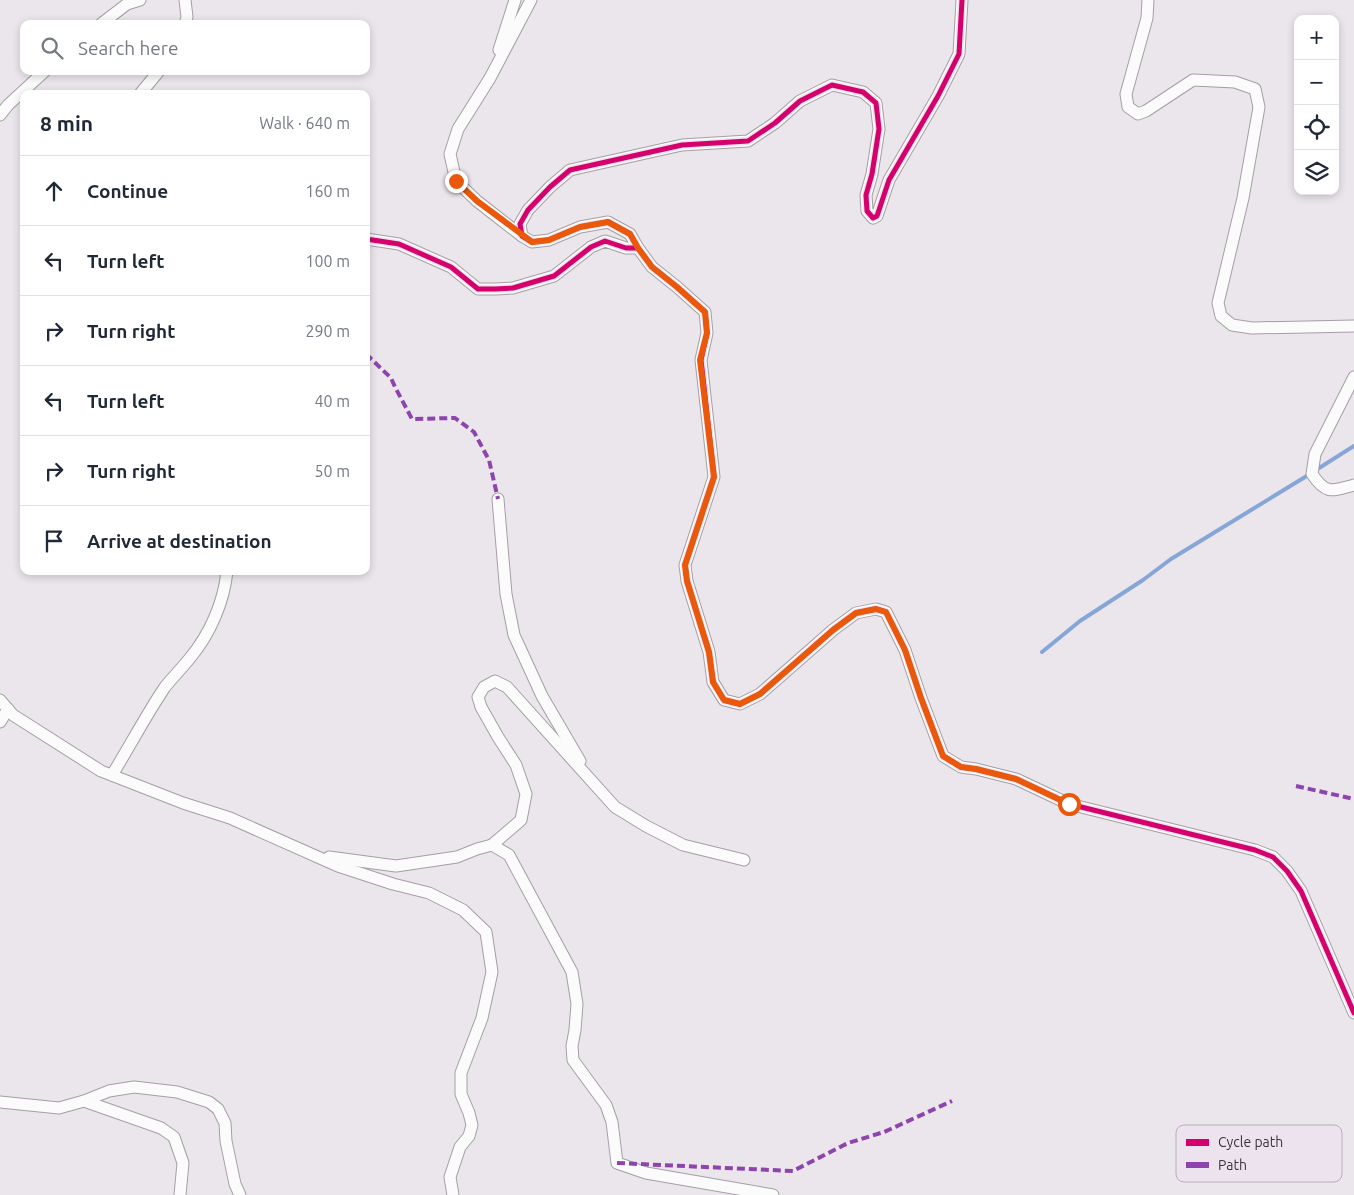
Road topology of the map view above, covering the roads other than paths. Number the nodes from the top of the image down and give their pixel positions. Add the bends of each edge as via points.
1 (140, 0) edge
2 (185, 0) edge
3 (515, 0) edge
4 (531, 0) edge
5 (962, 0) edge
6 (1148, 0) edge
7 (106, 20) edge
8 (186, 20) edge
9 (41, 75) edge
10 (156, 75) edge
11 (490, 78) junction
12 (24, 90) edge
13 (143, 90) edge
14 (20, 94) edge
15 (0, 115) edge
16 (522, 236) junction
17 (370, 240) edge
18 (638, 248) junction
19 (1354, 326) edge
20 (1354, 377) edge
21 (1354, 485) edge
22 (498, 499) dead end
23 (227, 575) edge
24 (0, 700) edge
25 (8, 709) junction
26 (0, 722) edge
27 (112, 776) junction
28 (593, 782) junction
29 (492, 845) junction
30 (314, 856) junction
31 (744, 860) dead end
32 (1349, 995) edge
33 (1354, 1013) edge
34 (0, 1102) edge
35 (84, 1102) junction
36 (180, 1195) edge
37 (240, 1195) edge
38 (453, 1195) edge
39 (773, 1195) edge

1 - 7 street via 127,4
2 - 8 street
3 - 11 street
4 - 11 street
5 - 16 street via 959,54 889,180 877,216 873,218 867,211 866,195 880,130 876,103 863,92 832,85 800,101 748,141 682,145 570,170 528,210 520,224
6 - 19 street via 1148,18 1126,94 1128,107 1138,114 1146,111 1193,80 1235,82 1255,89 1259,106 1243,198 1218,303 1221,316 1232,325 1252,328
9 - 12 street
10 - 13 street
11 - 16 street via 458,129 450,154 456,181
14 - 15 street
16 - 18 street via 532,242 549,240 580,227 608,222 630,234
17 - 18 street via 399,244 451,267 478,288 496,290 554,276 590,247 605,241
18 - 32 street via 652,267 705,312 707,333 700,360 714,477 685,565 709,652 713,682 724,700 740,704 760,694 856,613 876,609 886,612 905,650 943,756 961,767 1016,779 1069,804 1273,857 1301,891
20 - 21 street via 1315,454 1312,474 1320,487 1332,491
22 - 28 street via 506,594 514,635 542,696
23 - 27 street via 204,639 166,687
24 - 25 street
25 - 26 street
25 - 27 street via 12,715
27 - 30 street via 230,818
28 - 29 street via 507,687 495,681 484,687 478,697 481,707 516,765 526,794 521,820
28 - 31 street via 615,807 646,826 683,845
29 - 30 street via 457,857 396,866
29 - 39 street via 509,855 572,972 577,1004 573,1060 606,1105 612,1122 617,1163 646,1173
30 - 38 street via 429,893 463,910 486,932 492,972 482,1018 461,1073 461,1094 472,1125 450,1177
32 - 33 street
34 - 35 street via 58,1108
35 - 36 street via 161,1128 174,1137 183,1163
35 - 37 street via 109,1091 134,1087 177,1092 209,1102 218,1109 225,1123 233,1176

